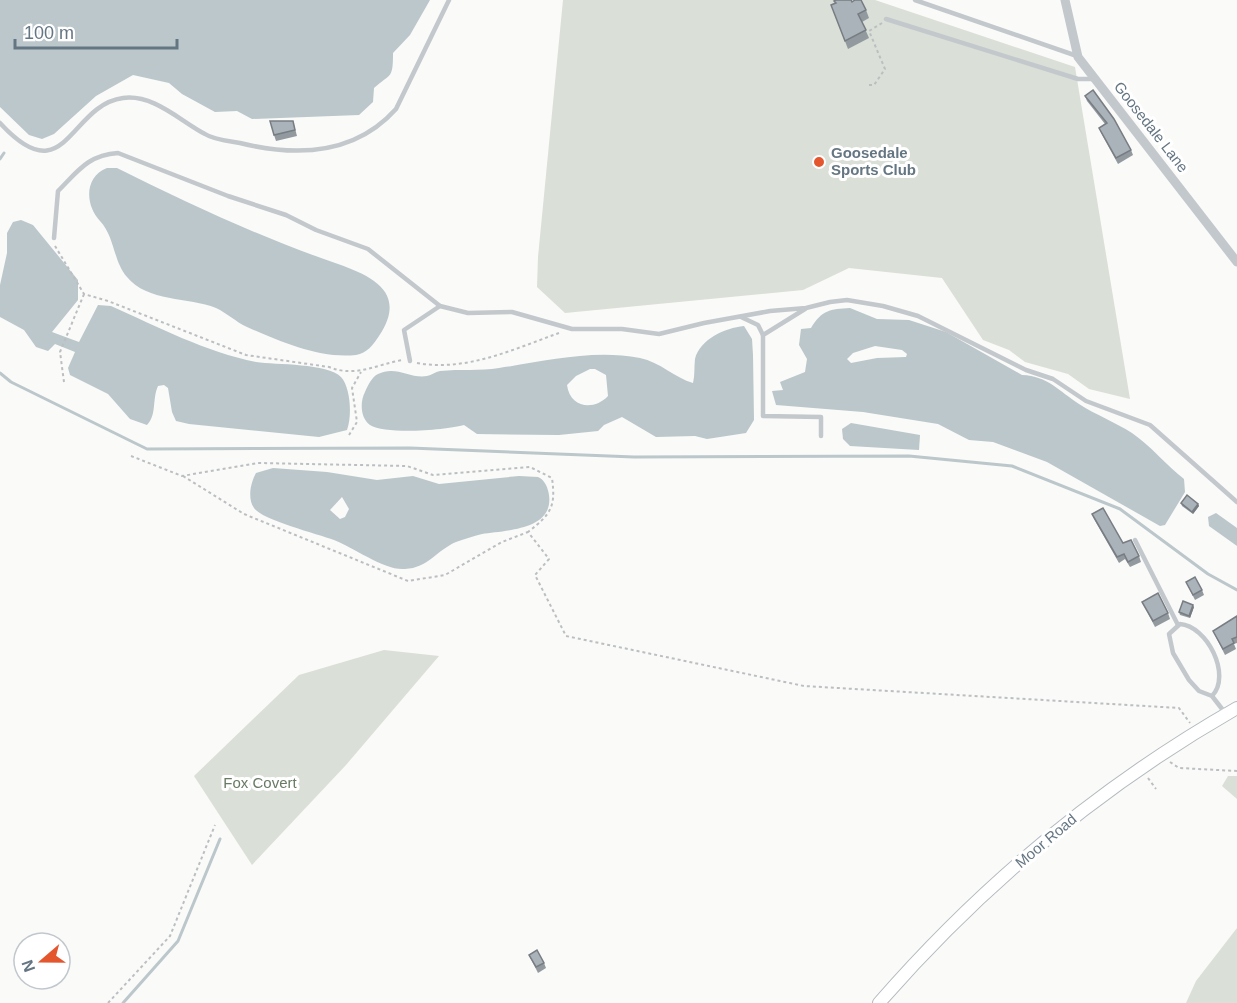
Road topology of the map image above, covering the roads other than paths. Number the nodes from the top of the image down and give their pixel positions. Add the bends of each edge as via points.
1 (449, 0) edge
2 (915, 0) edge
3 (1065, 0) edge
4 (886, 20) road end
5 (1078, 57) junction
6 (1095, 79) junction
7 (0, 123) edge
8 (54, 238) road end
9 (1237, 262) edge
10 (440, 306) junction
11 (806, 308) junction
12 (741, 317) junction
13 (763, 335) junction
14 (410, 361) road end
15 (821, 436) dead end
16 (1237, 502) edge
17 (1135, 540) dead end
18 (1178, 625) junction
19 (1212, 696) junction
20 (1231, 711) edge
21 (879, 1003) edge

1 - 7 lane via 396,108 360,139 337,146 266,150 206,135 177,114 142,100 125,98 99,107 59,147 49,150 25,145
2 - 5 lane
3 - 5 street, Goosedale Lane
4 - 6 lane via 1078,79
5 - 6 street, Goosedale Lane
6 - 9 street, Goosedale Lane
8 - 10 lane via 58,191 90,159 118,153 368,249
10 - 12 lane via 468,313 512,312 572,329 659,334
10 - 14 lane via 404,330
11 - 12 lane
11 - 13 lane
11 - 16 lane via 847,300 918,315 1026,370 1053,379 1086,401 1150,425
12 - 13 lane via 758,325
13 - 15 lane via 763,416 821,417
17 - 18 lane
18 - 19 lane via 1169,634 1173,653 1194,686
18 - 19 lane via 1183,623 1198,633 1216,660 1220,678
19 - 20 lane
20 - 21 main road, Moor Road via 1093,802 1015,866 939,936

